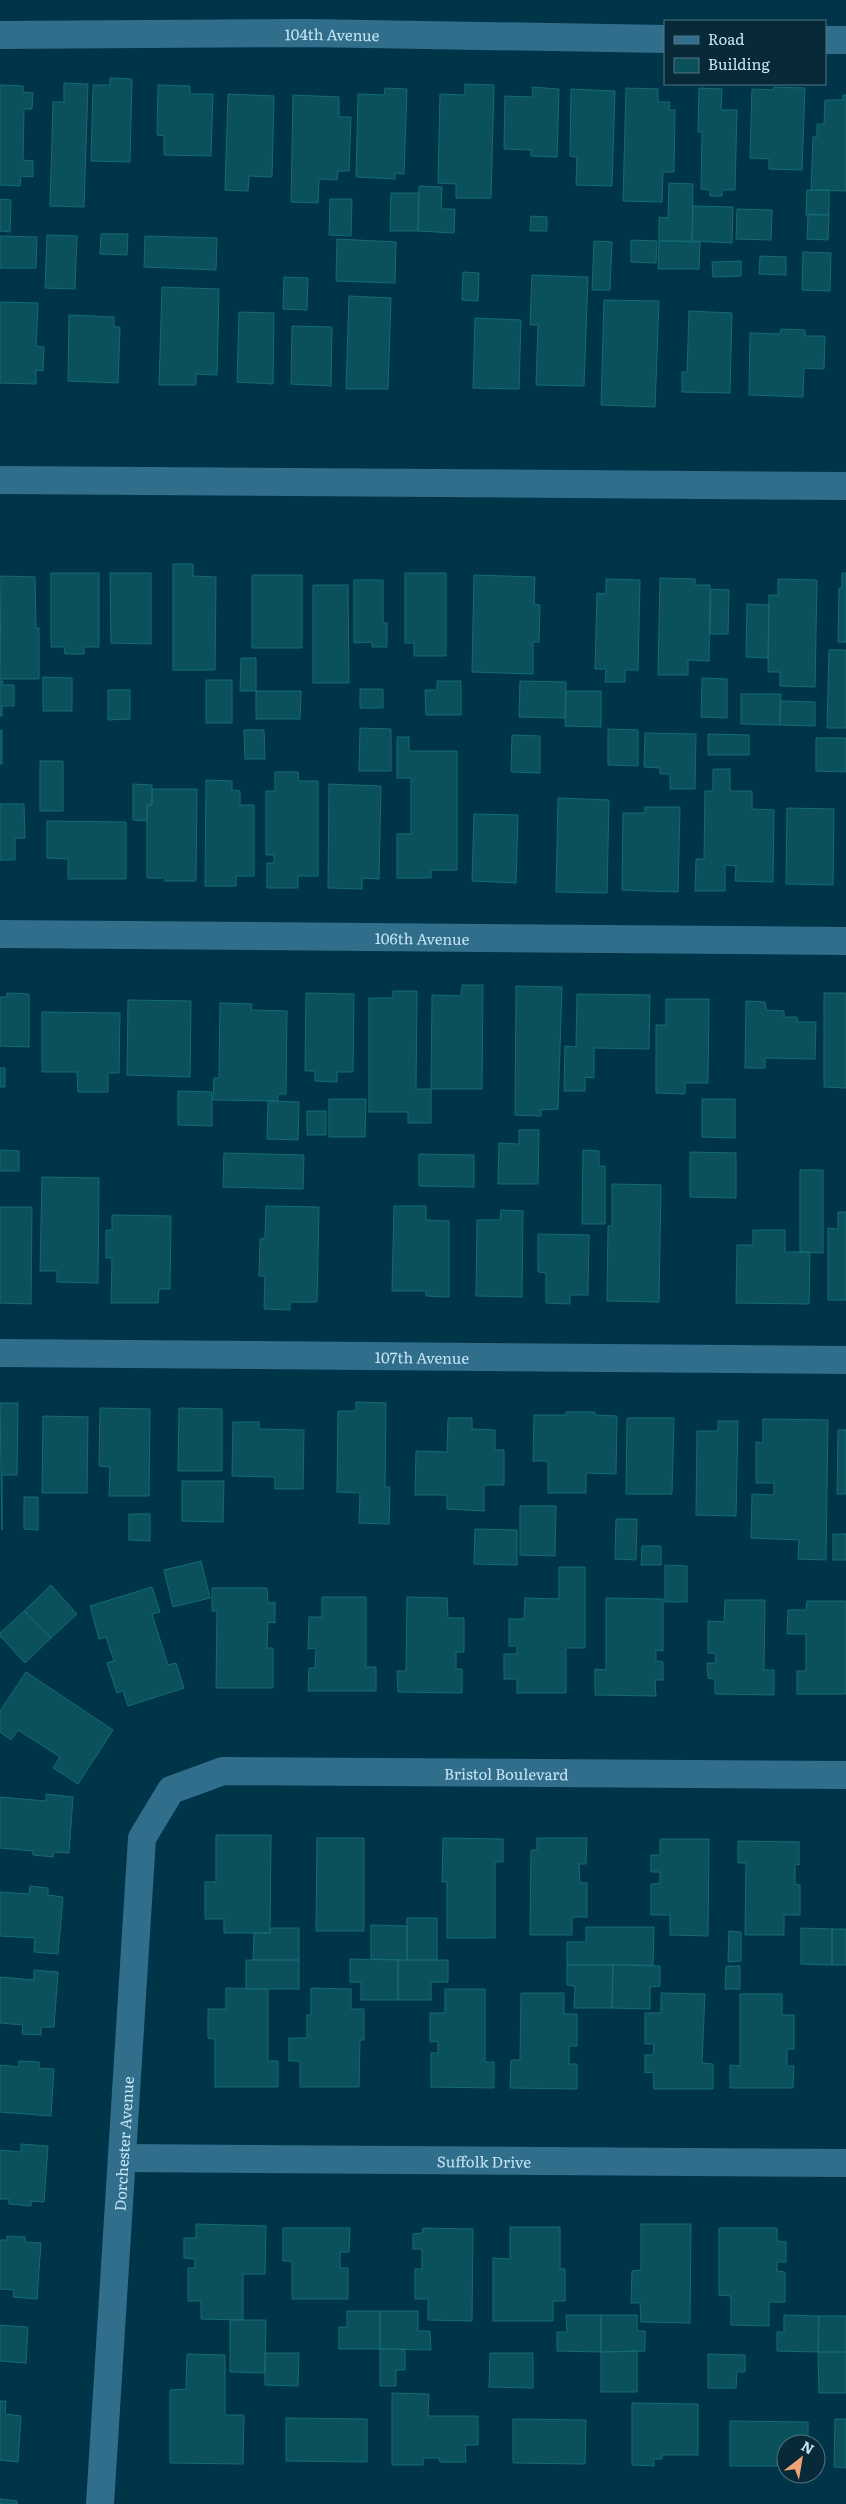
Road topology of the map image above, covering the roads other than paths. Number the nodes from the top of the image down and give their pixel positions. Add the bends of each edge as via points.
1 (0, 35) edge
2 (664, 39) edge
3 (826, 40) edge
4 (846, 40) edge
5 (0, 480) edge
6 (846, 486) edge
7 (0, 934) edge
8 (846, 941) edge
9 (0, 1353) edge
10 (846, 1360) edge
11 (846, 1775) edge
12 (171, 1790) joint
13 (122, 2158) junction
14 (846, 2163) edge
15 (100, 2504) edge

1 - 2 street, 104th Avenue via 308,34
3 - 4 street
5 - 6 street
7 - 8 street, 106th Avenue
9 - 10 street, 107th Avenue
11 - 12 street, Bristol Boulevard via 223,1771
12 - 13 street, Dorchester Avenue via 142,1838
13 - 14 street, Suffolk Drive
13 - 15 street, Dorchester Avenue

